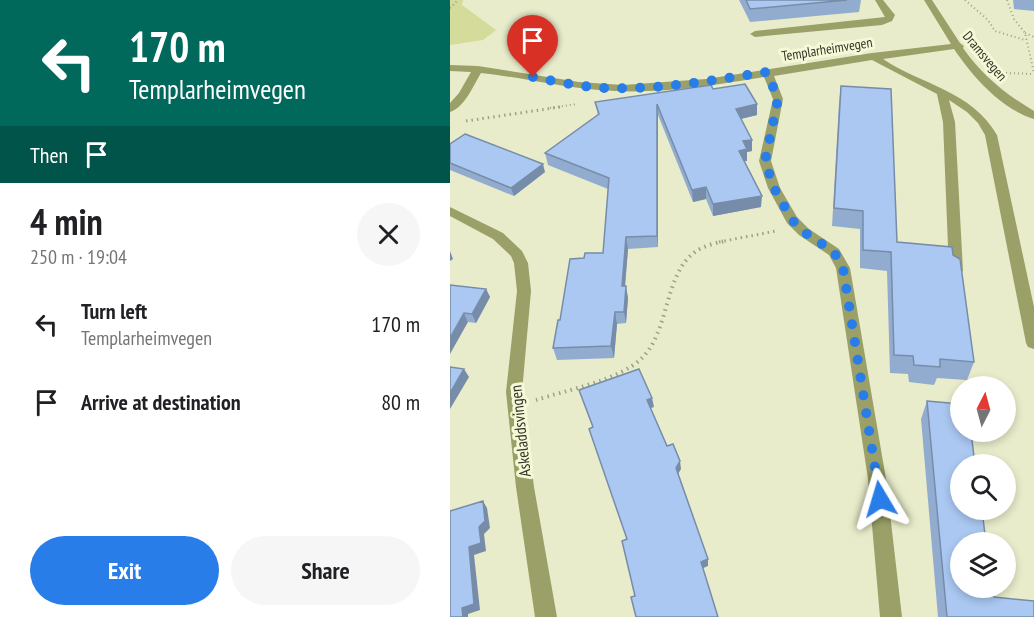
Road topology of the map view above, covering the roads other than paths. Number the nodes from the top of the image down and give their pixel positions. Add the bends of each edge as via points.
1 (879, 0) edge
2 (928, 0) edge
3 (755, 34) dead end
4 (958, 46) junction
5 (872, 56) junction
6 (450, 68) edge
7 (478, 69) junction
8 (767, 72) junction
9 (942, 94) junction
10 (450, 109) edge
11 (1034, 116) edge
12 (450, 211) edge
13 (956, 272) edge
14 (1034, 343) edge
15 (546, 617) edge
16 (891, 617) edge

1 - 3 street via 890,15 882,22
2 - 4 street, Dramsvegen
4 - 5 street, Templarheimvegen
4 - 11 street, Dramsvegen via 989,85
5 - 8 street, Templarheimvegen
5 - 9 street via 897,73
6 - 7 street, Templarheimvegen
7 - 8 street, Templarheimvegen via 605,88 650,87
7 - 10 street via 464,95
8 - 16 street via 778,99 765,161 774,188 798,226 834,252 843,268 877,479
9 - 13 street via 949,122
9 - 14 street via 964,104 981,119 990,135
12 - 15 street, Askeladdsvingen via 498,236 521,263 524,291 515,367 515,406

